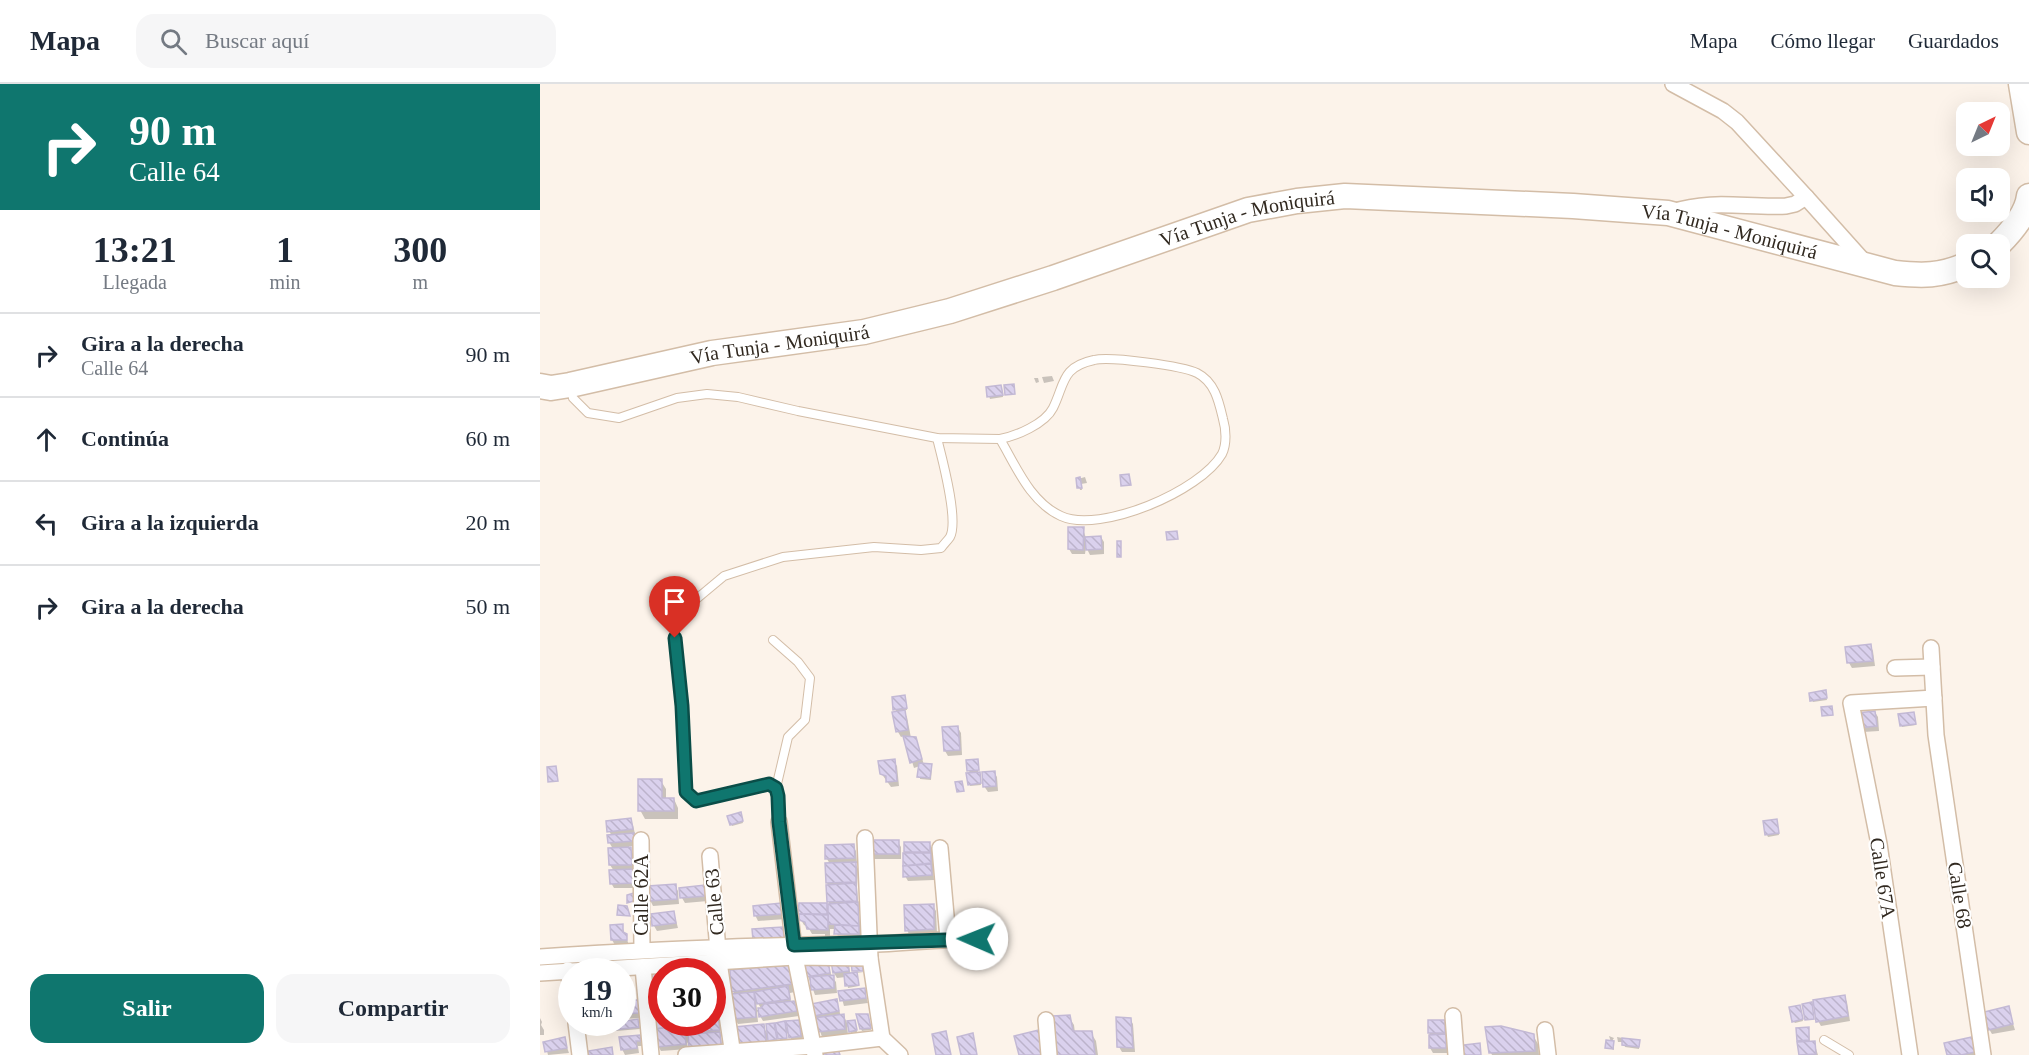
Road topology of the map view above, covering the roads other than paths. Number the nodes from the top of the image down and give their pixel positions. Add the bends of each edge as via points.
1 (1673, 84) edge
2 (2020, 84) edge
3 (2029, 132) edge
4 (2029, 196) edge
5 (1806, 197) junction
6 (1668, 213) junction
7 (2007, 234) edge
8 (1869, 267) junction
9 (1956, 269) edge
10 (570, 385) junction
11 (540, 386) edge
12 (937, 438) junction
13 (1000, 439) junction
14 (773, 640) dead end
15 (1931, 648) dead end
16 (1932, 667) junction
17 (1895, 668) dead end
18 (1934, 698) junction
19 (776, 788) junction
20 (779, 822) joint
21 (865, 838) dead end
22 (641, 840) dead end
23 (940, 848) dead end
24 (711, 856) dead end
25 (948, 938) junction
26 (977, 939) dead end
27 (642, 951) junction
28 (795, 951) junction
29 (870, 951) junction
30 (718, 955) junction
31 (540, 957) edge
32 (636, 967) edge
33 (643, 967) junction
34 (558, 971) edge
35 (540, 973) edge
36 (1453, 1016) dead end
37 (1046, 1020) dead end
38 (1545, 1030) dead end
39 (578, 1036) edge
40 (882, 1038) junction
41 (1824, 1040) dead end
42 (815, 1051) edge
43 (732, 1053) edge
44 (580, 1055) edge
45 (651, 1055) edge
46 (686, 1055) edge
47 (900, 1055) edge
48 (1049, 1055) edge
49 (1456, 1055) edge
50 (1548, 1055) edge
51 (1849, 1055) edge
52 (1910, 1055) edge
53 (1983, 1055) edge

1 - 5 street via 1737,122
2 - 3 main road
4 - 7 main road
5 - 6 street via 1786,206 1709,204
5 - 8 street
6 - 8 main road, Vía Tunja - Moniquirá
6 - 10 main road, Vía Tunja - Moniquirá via 1345,196 1297,201 1248,210 950,311 864,332 712,353
8 - 9 main road, Vía Tunja - Moniquirá via 1925,276
10 - 11 main road, Vía Tunja - Moniquirá
10 - 12 lane via 573,398 588,413 619,418 676,398 707,394
12 - 13 lane
12 - 19 lane via 952,525 951,536 941,548 874,547 783,556 724,576 675,620 686,792 696,801 769,784
13 - 13 lane via 1031,492 1045,506 1061,517 1084,520 1132,513 1176,494 1207,471 1222,453 1227,430 1216,392 1198,373 1162,364 1107,359 1077,367 1063,379 1052,410 1035,426
14 - 19 lane via 810,678 805,720 788,736
15 - 16 street, Calle 68
16 - 17 street
16 - 18 street, Calle 68
18 - 52 street, Calle 67A via 1851,703 1879,844
18 - 53 street, Calle 68 via 1936,735
19 - 20 lane
20 - 28 street
21 - 29 street
22 - 27 street, Calle 62A
23 - 25 street
24 - 30 street, Calle 63
25 - 26 street
25 - 29 street
27 - 30 street
27 - 31 street
28 - 29 street
28 - 30 street
28 - 42 street
29 - 40 street
30 - 33 street
30 - 43 street, Calle 63
32 - 33 street
33 - 45 street
34 - 35 street
36 - 49 street
37 - 48 street
38 - 50 street
39 - 44 street
40 - 42 street
40 - 47 street
41 - 51 lane
42 - 43 street
43 - 46 street

